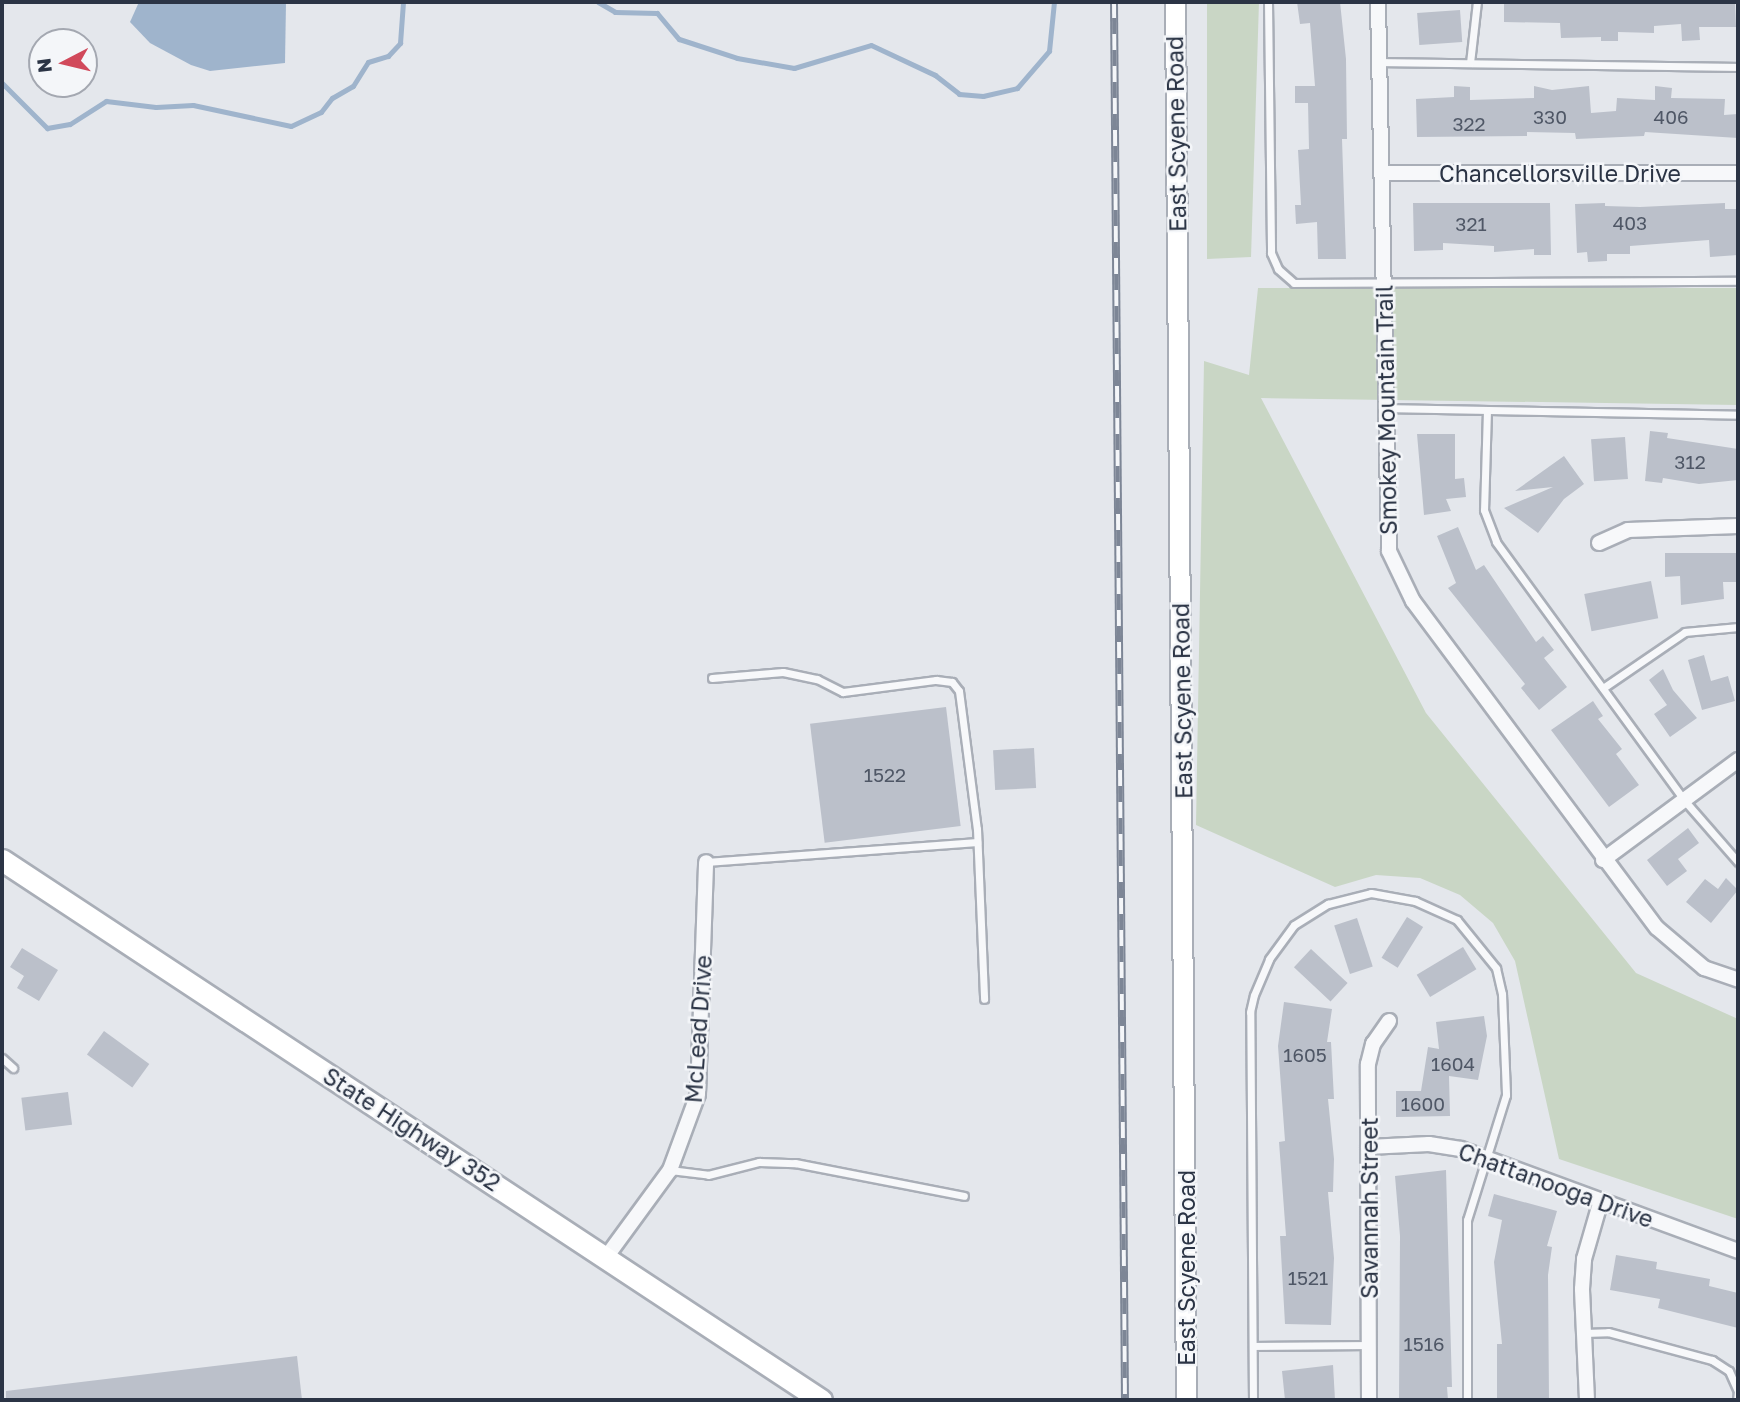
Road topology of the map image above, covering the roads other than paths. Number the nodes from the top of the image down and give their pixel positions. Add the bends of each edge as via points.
1 (1175, 2) edge
2 (1268, 2) edge
3 (1378, 2) edge
4 (1477, 2) edge
5 (1380, 62) junction
6 (1470, 63) junction
7 (1738, 67) edge
8 (1382, 173) junction
9 (1738, 173) edge
10 (1383, 280) junction
11 (1738, 281) edge
12 (1384, 408) junction
13 (1487, 410) junction
14 (1738, 415) edge
15 (1738, 526) edge
16 (1599, 543) dead end
17 (1738, 627) edge
18 (712, 678) dead end
19 (1603, 688) junction
20 (1738, 760) edge
21 (1684, 800) junction
22 (977, 842) junction
23 (2, 860) edge
24 (1604, 860) junction
25 (706, 862) joint
26 (1738, 862) edge
27 (1738, 980) edge
28 (984, 999) dead end
29 (1389, 1021) dead end
30 (2, 1058) edge
31 (13, 1068) dead end
32 (1368, 1147) junction
33 (1487, 1158) junction
34 (670, 1170) junction
35 (964, 1196) dead end
36 (1601, 1200) junction
37 (1738, 1251) edge
38 (607, 1256) junction
39 (1584, 1333) junction
40 (1369, 1345) junction
41 (1253, 1346) junction
42 (821, 1400) edge
43 (1186, 1400) edge
44 (1253, 1400) edge
45 (1369, 1400) edge
46 (1467, 1400) edge
47 (1587, 1400) edge
48 (1737, 1400) edge

1 - 43 street, East Scyene Road
2 - 10 lane via 1271,253 1278,269 1294,283
3 - 5 street, Smokey Mountain Trail
4 - 6 lane
5 - 6 lane
5 - 8 street, Smokey Mountain Trail
6 - 7 lane
8 - 9 street, Chancellorsville Drive
8 - 10 street, Smokey Mountain Trail
10 - 11 lane
10 - 12 street, Smokey Mountain Trail
12 - 13 lane
12 - 24 street, Smokey Mountain Trail via 1385,521 1389,551 1406,589
13 - 14 lane
13 - 19 lane via 1487,524
15 - 16 street via 1640,528
17 - 19 lane via 1685,632
18 - 22 lane via 782,672 817,679 843,692 952,682 958,691
19 - 21 lane
20 - 21 street
21 - 24 street
21 - 26 lane
22 - 25 lane
22 - 28 lane
23 - 38 main road, State Highway 352
24 - 27 street, Smokey Mountain Trail via 1657,928 1684,953 1704,968
25 - 34 street, McLead Drive via 698,1094
29 - 32 street, Savannah Street via 1373,1044 1368,1064
30 - 31 lane
32 - 33 street, Chattanooga Drive via 1429,1144
32 - 40 street, Savannah Street
33 - 36 street, Chattanooga Drive
33 - 41 lane via 1506,1096 1507,1076 1502,994 1496,968 1483,948 1457,920 1438,909 1388,895 1348,898 1312,911 1294,925 1269,958 1250,1012
33 - 46 lane via 1467,1220
34 - 35 lane via 708,1175 759,1162 796,1163
34 - 38 street, McLead Drive
36 - 37 street, Chattanooga Drive
36 - 39 street via 1584,1259
38 - 42 main road, State Highway 352
39 - 47 street
39 - 48 lane via 1608,1332 1712,1360 1729,1371
40 - 41 lane
40 - 45 street, Savannah Street
41 - 44 lane

